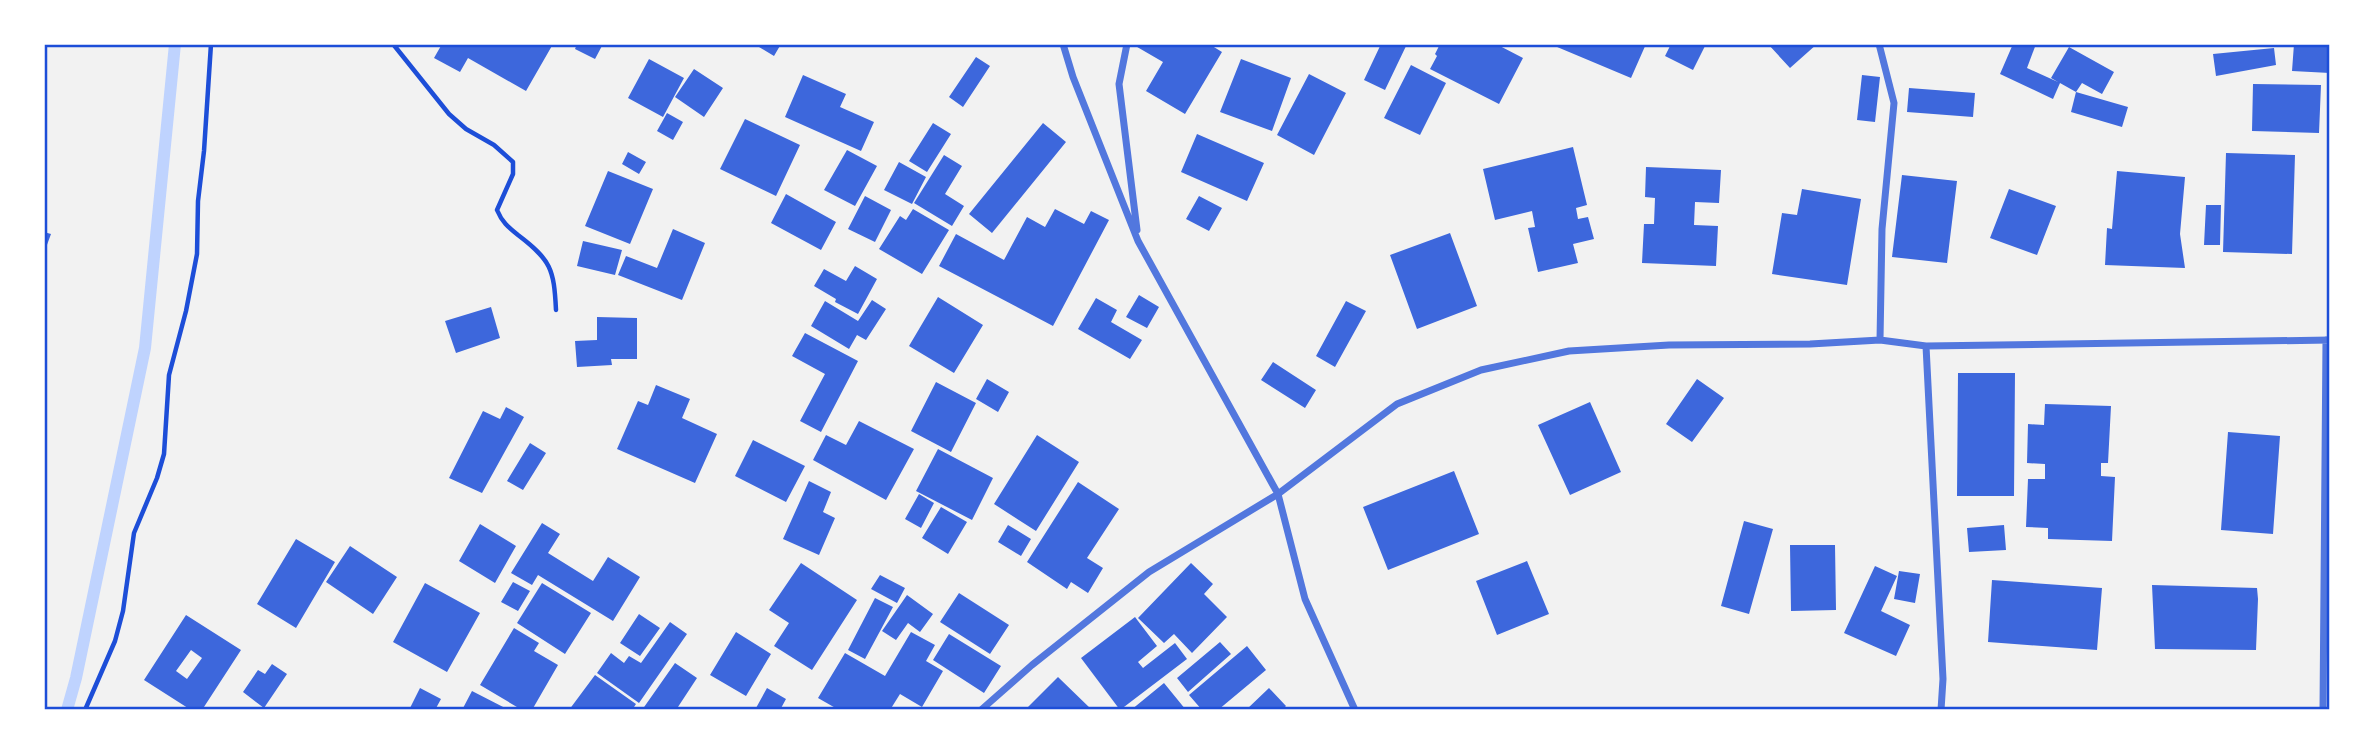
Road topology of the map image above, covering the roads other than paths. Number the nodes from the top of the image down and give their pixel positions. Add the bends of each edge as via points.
1 (1062, 44) edge
2 (1127, 44) edge
3 (1880, 44) edge
4 (1138, 242) junction
5 (1880, 340) junction
6 (2328, 340) edge
7 (1926, 346) junction
8 (1278, 494) junction
9 (981, 710) edge
10 (1355, 710) edge
11 (1941, 710) edge
12 (2323, 710) edge

1 - 4 street
2 - 4 street via 1119,84
3 - 5 street via 1894,103 1882,229
4 - 8 street
5 - 7 street
5 - 8 street via 1569,351 1481,370 1396,404
6 - 7 street
6 - 12 street
7 - 11 street
8 - 9 street via 1149,572
8 - 10 street via 1305,599

